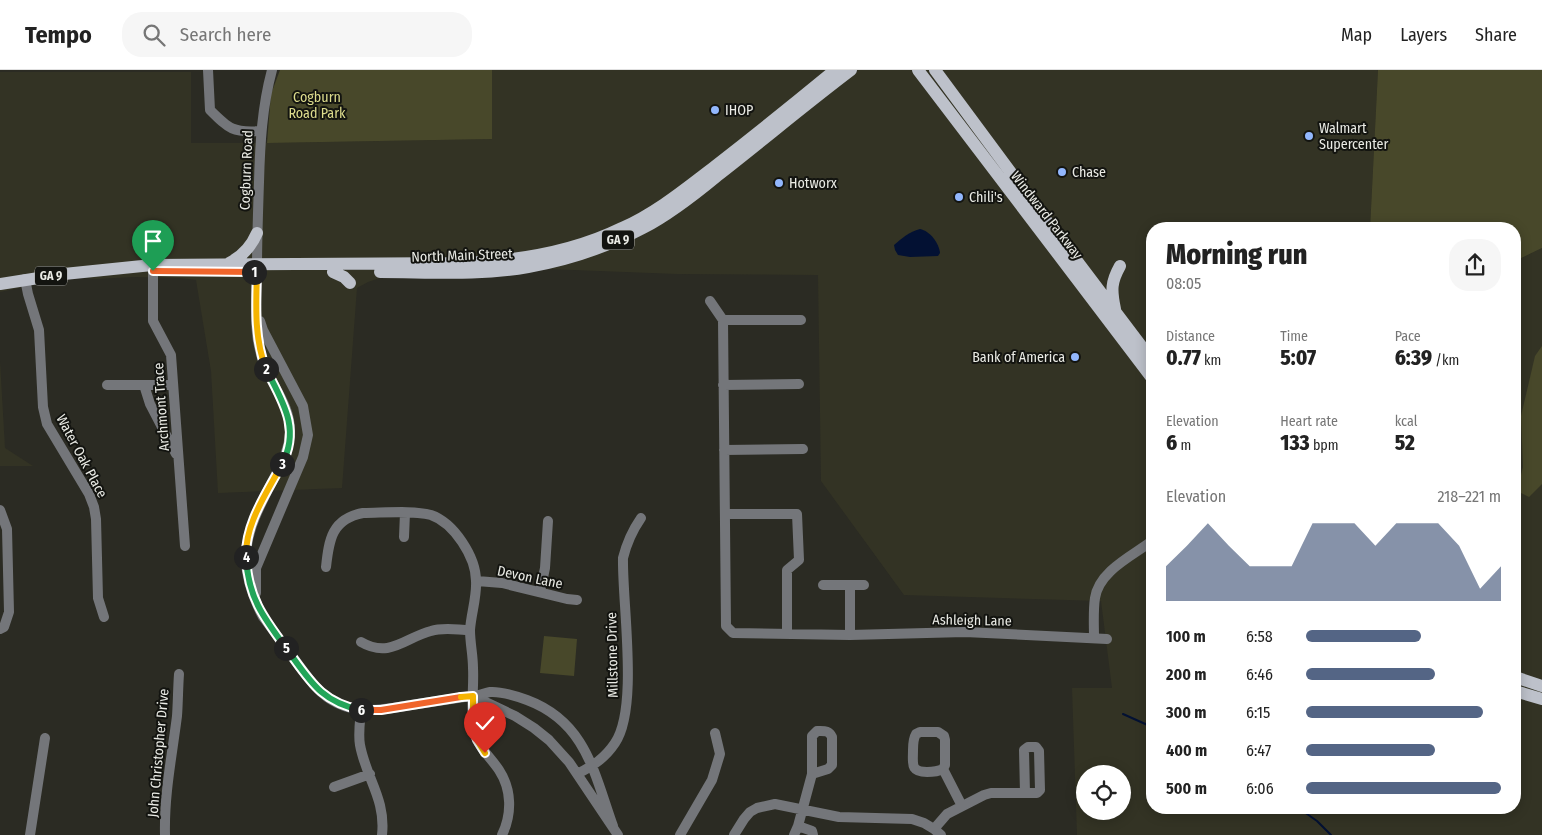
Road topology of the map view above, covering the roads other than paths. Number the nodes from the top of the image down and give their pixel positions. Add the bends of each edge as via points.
1 (208, 70) edge
2 (272, 70) edge
3 (835, 70) edge
4 (851, 70) edge
5 (918, 70) edge
6 (935, 70) edge
7 (261, 131) junction
8 (257, 233) junction
9 (228, 264) junction
10 (1120, 266) dead end
11 (257, 268) junction
12 (103, 269) junction
13 (153, 271) junction
14 (333, 272) junction
15 (25, 279) junction
16 (350, 283) dead end
17 (0, 284) edge
18 (710, 302) dead end
19 (256, 308) junction
20 (1115, 311) junction
21 (723, 320) junction
22 (801, 320) dead end
23 (1146, 352) edge
24 (1146, 370) edge
25 (799, 384) dead end
26 (107, 385) dead end
27 (144, 385) junction
28 (173, 385) junction
29 (723, 385) junction
30 (803, 449) dead end
31 (724, 450) junction
32 (178, 458) junction
33 (0, 510) edge
34 (405, 513) junction
35 (725, 514) junction
36 (641, 518) dead end
37 (548, 521) dead end
38 (404, 537) dead end
39 (1146, 545) edge
40 (185, 546) dead end
41 (3, 554) edge
42 (326, 566) dead end
43 (476, 581) junction
44 (823, 585) dead end
45 (850, 585) junction
46 (864, 585) dead end
47 (540, 592) junction
48 (577, 600) dead end
49 (258, 607) junction
50 (104, 617) dead end
51 (0, 629) edge
52 (470, 630) junction
53 (788, 634) junction
54 (850, 635) junction
55 (1094, 638) junction
56 (1107, 639) dead end
57 (361, 642) dead end
58 (179, 674) dead end
59 (1521, 679) edge
60 (1542, 686) edge
61 (1521, 693) edge
62 (473, 696) junction
63 (1542, 699) edge
64 (361, 710) junction
65 (715, 734) dead end
66 (45, 738) dead end
67 (591, 766) junction
68 (943, 769) junction
69 (370, 774) junction
70 (577, 774) junction
71 (812, 774) dead end
72 (334, 787) dead end
73 (1025, 793) dead end
74 (962, 806) junction
75 (802, 810) junction
76 (615, 831) edge
77 (796, 831) edge
78 (938, 832) edge
79 (30, 835) edge
80 (165, 835) edge
81 (382, 835) edge
82 (502, 835) edge
83 (680, 835) edge
84 (734, 835) edge
85 (812, 835) edge

1 - 7 street via 210,110 233,129
2 - 7 street, Cogburn Road
3 - 11 main road, North Main Street / GA 9 via 668,202 634,223 600,238 547,254 492,262
4 - 14 main road, North Main Street / GA 9 via 684,202 644,228 612,243 565,259 499,271
5 - 24 main road, Windward Parkway
6 - 20 main road, Windward Parkway
7 - 8 street, Cogburn Road
8 - 9 main road via 246,252
8 - 11 street, Cogburn Road
9 - 11 main road, North Main Street / GA 9
9 - 12 main road, North Main Street / GA 9
10 - 20 main road via 1112,286
11 - 13 main road, North Main Street / GA 9
11 - 14 main road, North Main Street / GA 9
11 - 19 street, Cogburn Road
12 - 13 main road, North Main Street / GA 9
12 - 15 main road, North Main Street / GA 9
13 - 28 street, Archmont Trace via 153,322 171,355
14 - 16 main road
15 - 17 main road, North Main Street / GA 9
15 - 50 street, Water Oak Place via 39,330 43,407 47,424 94,507 98,598
18 - 21 street
19 - 49 street, Cogburn Road via 261,356 286,409 290,431 285,457 256,514 248,538 246,572
19 - 49 street via 263,330 303,406 308,435 304,457 256,568
20 - 23 main road, Windward Parkway
21 - 22 street
21 - 29 street, Ashleigh Lane
25 - 29 street
26 - 27 street
27 - 28 street
27 - 32 street via 150,404
28 - 32 street, Archmont Trace
29 - 31 street, Ashleigh Lane
30 - 31 street
31 - 35 street, Ashleigh Lane
32 - 40 street, Archmont Trace
33 - 41 street via 7,529
34 - 38 street
34 - 42 street via 363,513 345,519 331,536
34 - 43 street via 451,520 471,558
35 - 53 street, Ashleigh Lane via 726,626 733,633
35 - 53 street via 797,514 799,560 787,570
36 - 67 street, Millstone Drive via 632,531 623,558 627,684 623,728 603,759
37 - 47 street
39 - 55 street via 1101,582 1095,598
41 - 51 street via 9,612 4,627
43 - 47 street, Devon Lane
43 - 52 street
44 - 45 street
45 - 46 street
45 - 54 street
47 - 48 street, Devon Lane
49 - 64 street via 316,688 337,703
52 - 57 street via 432,630 387,648
52 - 62 street
53 - 54 street, Ashleigh Lane
54 - 55 street, Ashleigh Lane via 965,632
55 - 56 street, Ashleigh Lane
58 - 80 street, John Christopher Drive
59 - 60 main road
61 - 63 main road
62 - 64 street
62 - 67 street via 491,692 514,695 556,715 574,732
62 - 70 street via 534,728 549,740
62 - 82 street via 473,726 477,740 499,770 509,796 508,823
64 - 69 street via 360,743
65 - 83 street via 720,754 712,780
66 - 79 street
67 - 70 street, Millstone Drive
67 - 76 street
68 - 68 street via 938,772 914,769 913,740 916,734 938,732 944,736
68 - 74 street
69 - 72 street
69 - 81 street via 382,809
70 - 76 street
71 - 75 street
73 - 74 street via 991,793
74 - 78 street via 948,814
75 - 77 street
75 - 78 street via 839,817 912,819
75 - 84 street via 775,804 757,808 744,819
77 - 85 street via 812,831

